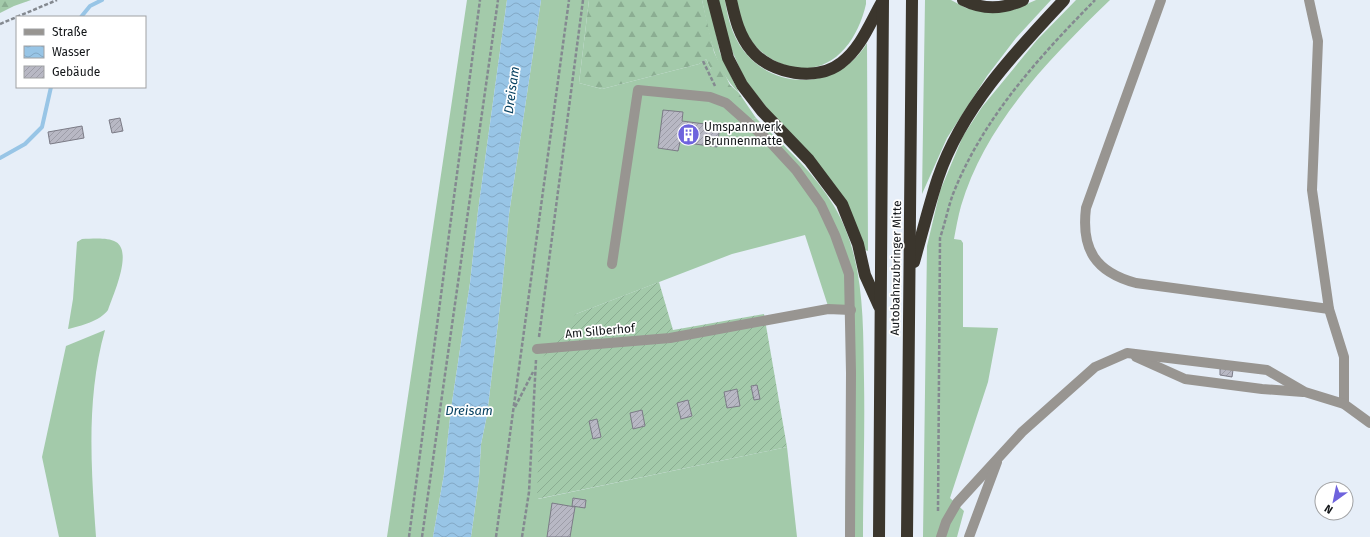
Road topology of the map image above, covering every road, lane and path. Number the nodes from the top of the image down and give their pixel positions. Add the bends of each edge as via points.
1 (57, 0) edge
2 (480, 0) edge
3 (498, 0) edge
4 (569, 0) edge
5 (583, 0) edge
6 (713, 0) edge
7 (731, 0) edge
8 (912, 0) edge
9 (963, 0) edge
10 (1023, 0) edge
11 (1064, 0) edge
12 (1095, 0) edge
13 (1161, 0) edge
14 (1309, 0) edge
15 (883, 1) edge
16 (19, 16) edge
17 (16, 17) edge
18 (0, 24) edge
19 (703, 62) dead end
20 (726, 103) junction
21 (612, 264) dead end
22 (910, 279) junction
23 (1329, 309) junction
24 (851, 310) junction
25 (880, 310) junction
26 (537, 349) junction
27 (1127, 353) junction
28 (534, 370) junction
29 (1305, 392) junction
30 (1344, 404) junction
31 (514, 408) junction
32 (1370, 422) edge
33 (999, 457) junction
34 (938, 514) dead end
35 (409, 537) edge
36 (422, 537) edge
37 (496, 537) edge
38 (522, 537) edge
39 (850, 537) edge
40 (879, 537) edge
41 (907, 537) edge
42 (941, 537) edge
43 (969, 537) edge

1 - 16 path
2 - 35 path
3 - 36 path
4 - 31 path
5 - 26 path
6 - 25 highway via 728,58 742,85 762,111 809,160 842,204 858,244 865,275
7 - 15 highway via 737,27 752,51 776,67 804,74 832,69 842,62 860,42
8 - 22 highway, Autobahnzubringer Mitte
9 - 10 highway via 974,6 994,9 1011,6
11 - 22 highway via 1000,71 957,137 939,177
12 - 34 path via 1035,63 998,111 953,194 940,238
13 - 23 lane via 1086,208 1084,225 1089,250 1096,261 1121,279
14 - 23 lane via 1318,41 1312,190
15 - 25 highway, Autobahnzubringer Mitte
17 - 18 path
19 - 20 path
20 - 21 lane via 710,97 638,90
20 - 24 lane via 796,170 821,205 849,274
22 - 41 highway, Autobahnzubringer Mitte
23 - 30 lane via 1344,357
24 - 26 lane, Am Silberhof via 828,309 670,338
24 - 39 lane
25 - 40 highway, Autobahnzubringer Mitte
26 - 28 path
27 - 29 lane via 1185,379
27 - 29 lane via 1267,370
27 - 33 lane via 1095,368 1022,432
28 - 31 path
28 - 38 path via 529,492
29 - 30 lane
30 - 32 lane
31 - 37 path
33 - 42 lane via 957,503
33 - 43 lane

